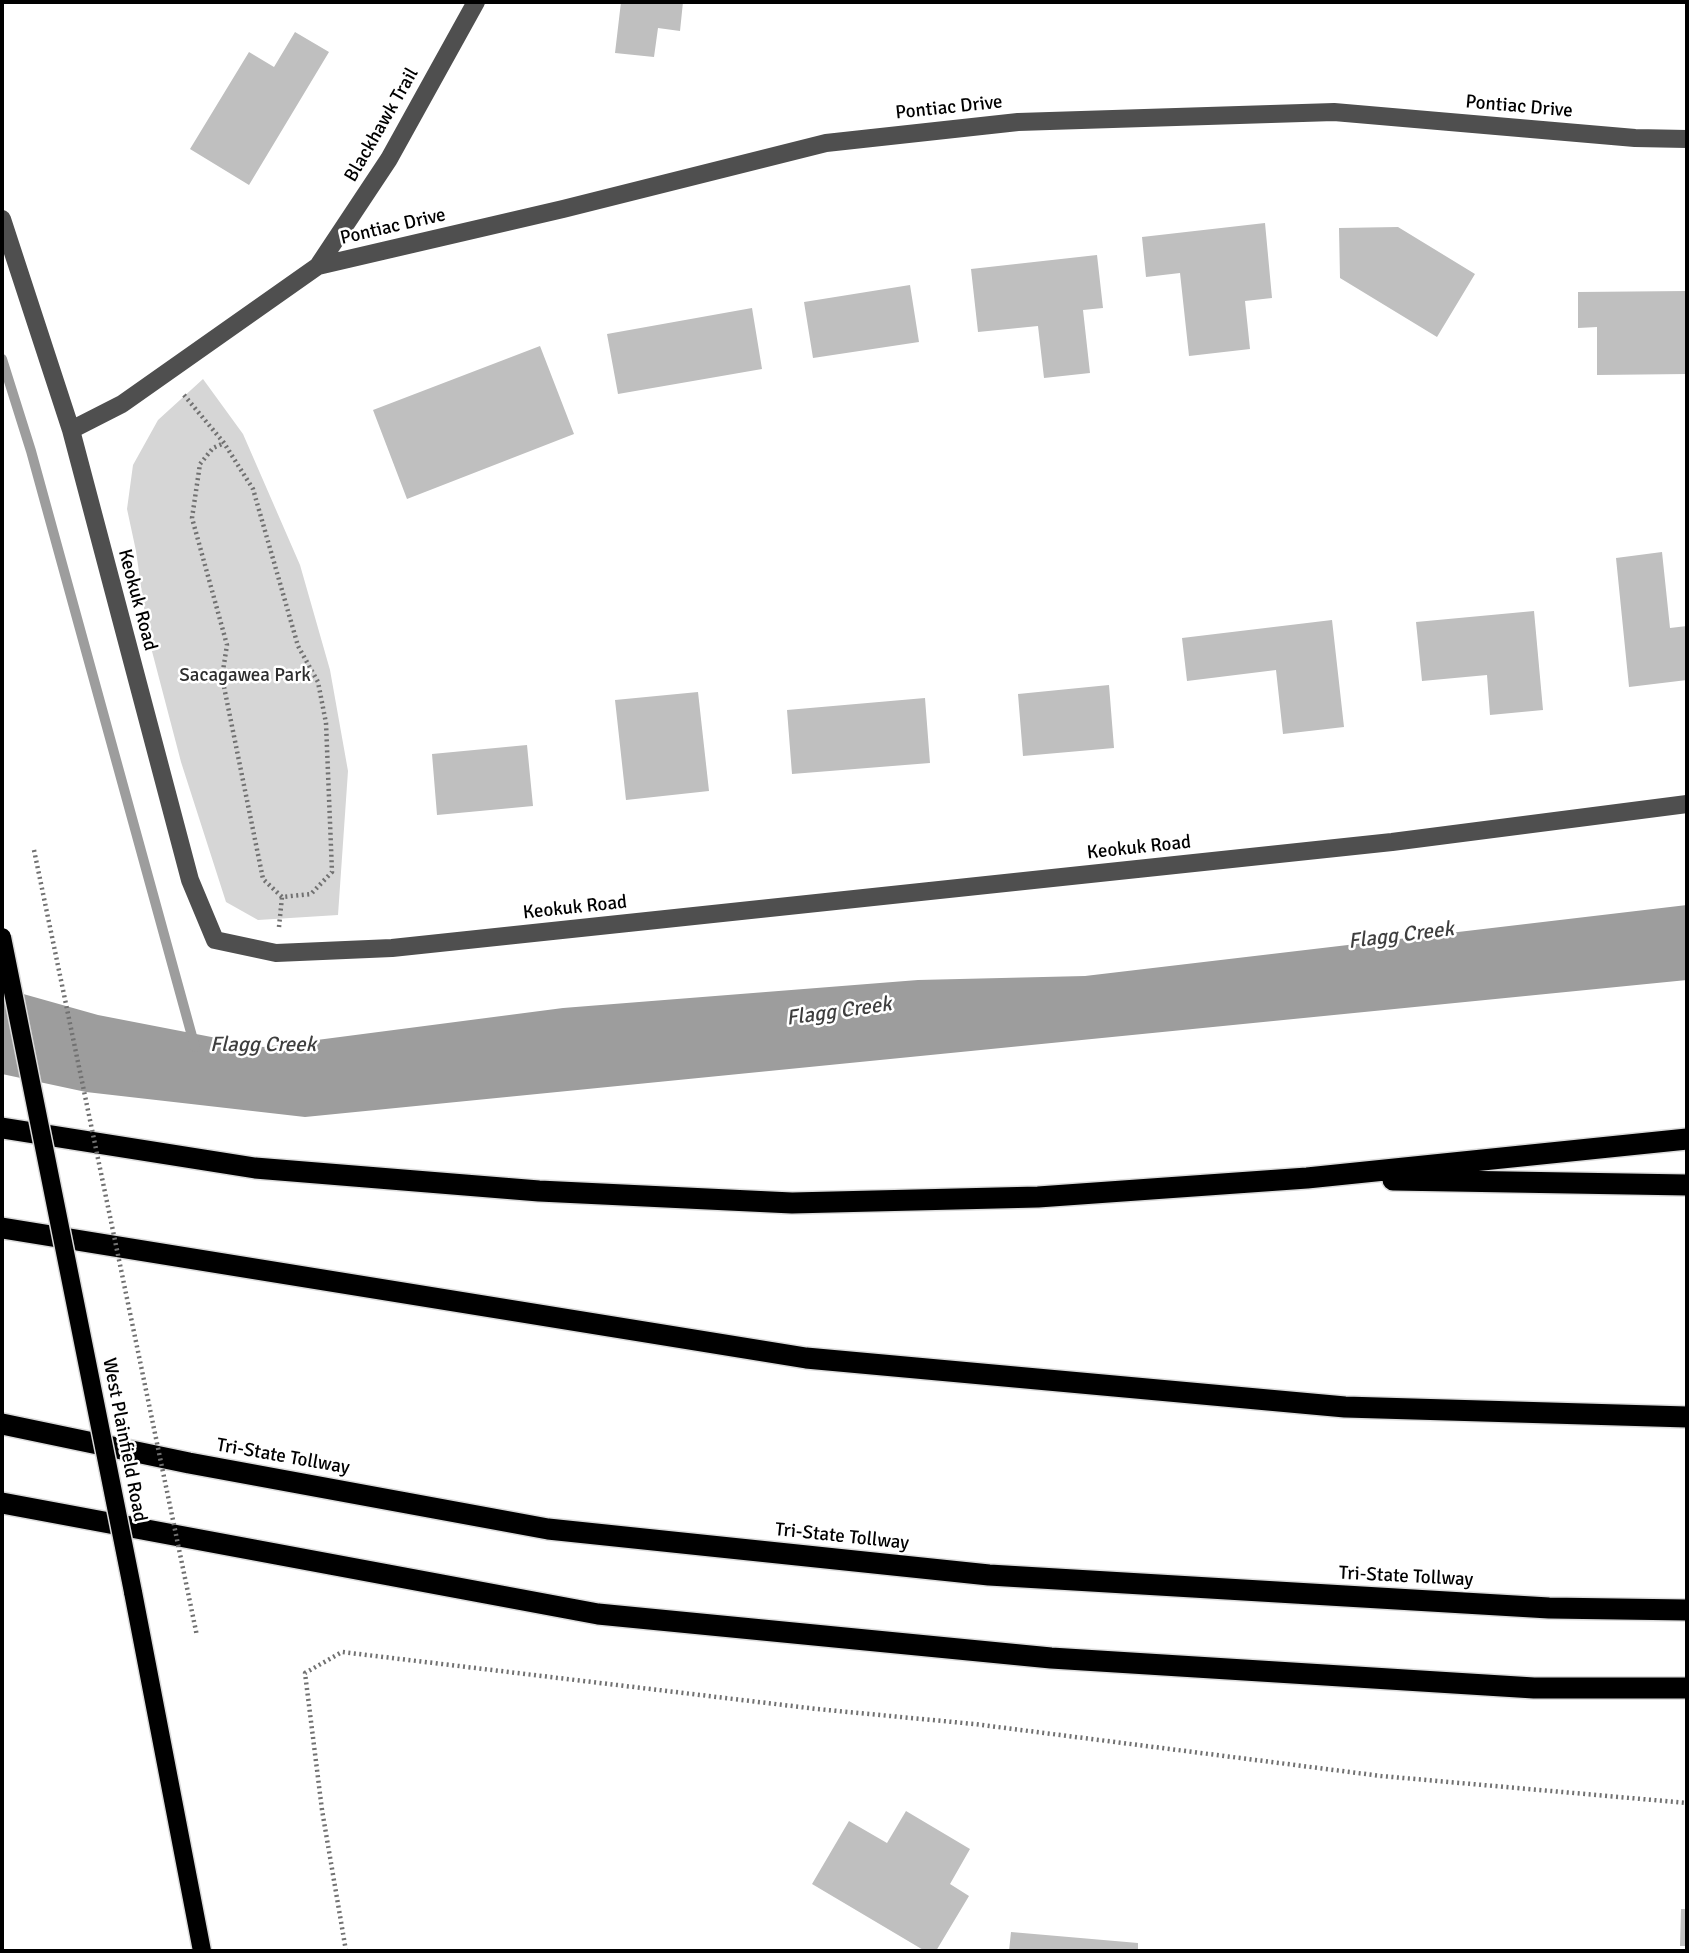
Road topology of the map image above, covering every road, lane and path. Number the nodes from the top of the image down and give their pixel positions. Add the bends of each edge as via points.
1 (475, 2) edge
2 (1687, 139) edge
3 (2, 219) edge
4 (318, 266) junction
5 (162, 376) junction
6 (71, 430) junction
7 (224, 443) junction
8 (1687, 804) edge
9 (34, 850) dead end
10 (2, 937) edge
11 (2, 1128) edge
12 (1687, 1139) edge
13 (1307, 1178) junction
14 (1687, 1185) edge
15 (2, 1228) edge
16 (1687, 1417) edge
17 (2, 1424) edge
18 (2, 1503) edge
19 (1687, 1610) edge
20 (197, 1636) dead end
21 (1687, 1688) edge
22 (1687, 1802) edge
23 (202, 1951) edge
24 (346, 1951) edge

1 - 4 street, Blackhawk Trail via 389,159
2 - 4 street, Pontiac Drive via 1334,112 1018,122 827,143
3 - 6 street, Keokuk Road
4 - 5 street, Pontiac Drive
5 - 6 street via 122,404
5 - 7 path via 191,402
6 - 8 street, Keokuk Road via 190,880 215,940 276,953 392,948 1378,844
7 - 7 path via 253,489 298,646 318,682 326,723 332,872 311,894 282,897 263,879 224,690 227,645 192,518 200,464
9 - 20 path, bridge
10 - 23 main road, West Plainfield Road, bridge
11 - 13 highway via 255,1168 539,1191 792,1203 1038,1197
12 - 13 highway
13 - 14 highway
15 - 16 highway via 806,1358 1345,1407
17 - 19 highway, Tri-State Tollway via 548,1529 989,1575 1549,1608
18 - 21 highway via 598,1614 1051,1658 1534,1688
22 - 24 path via 1381,1776 342,1652 305,1673

